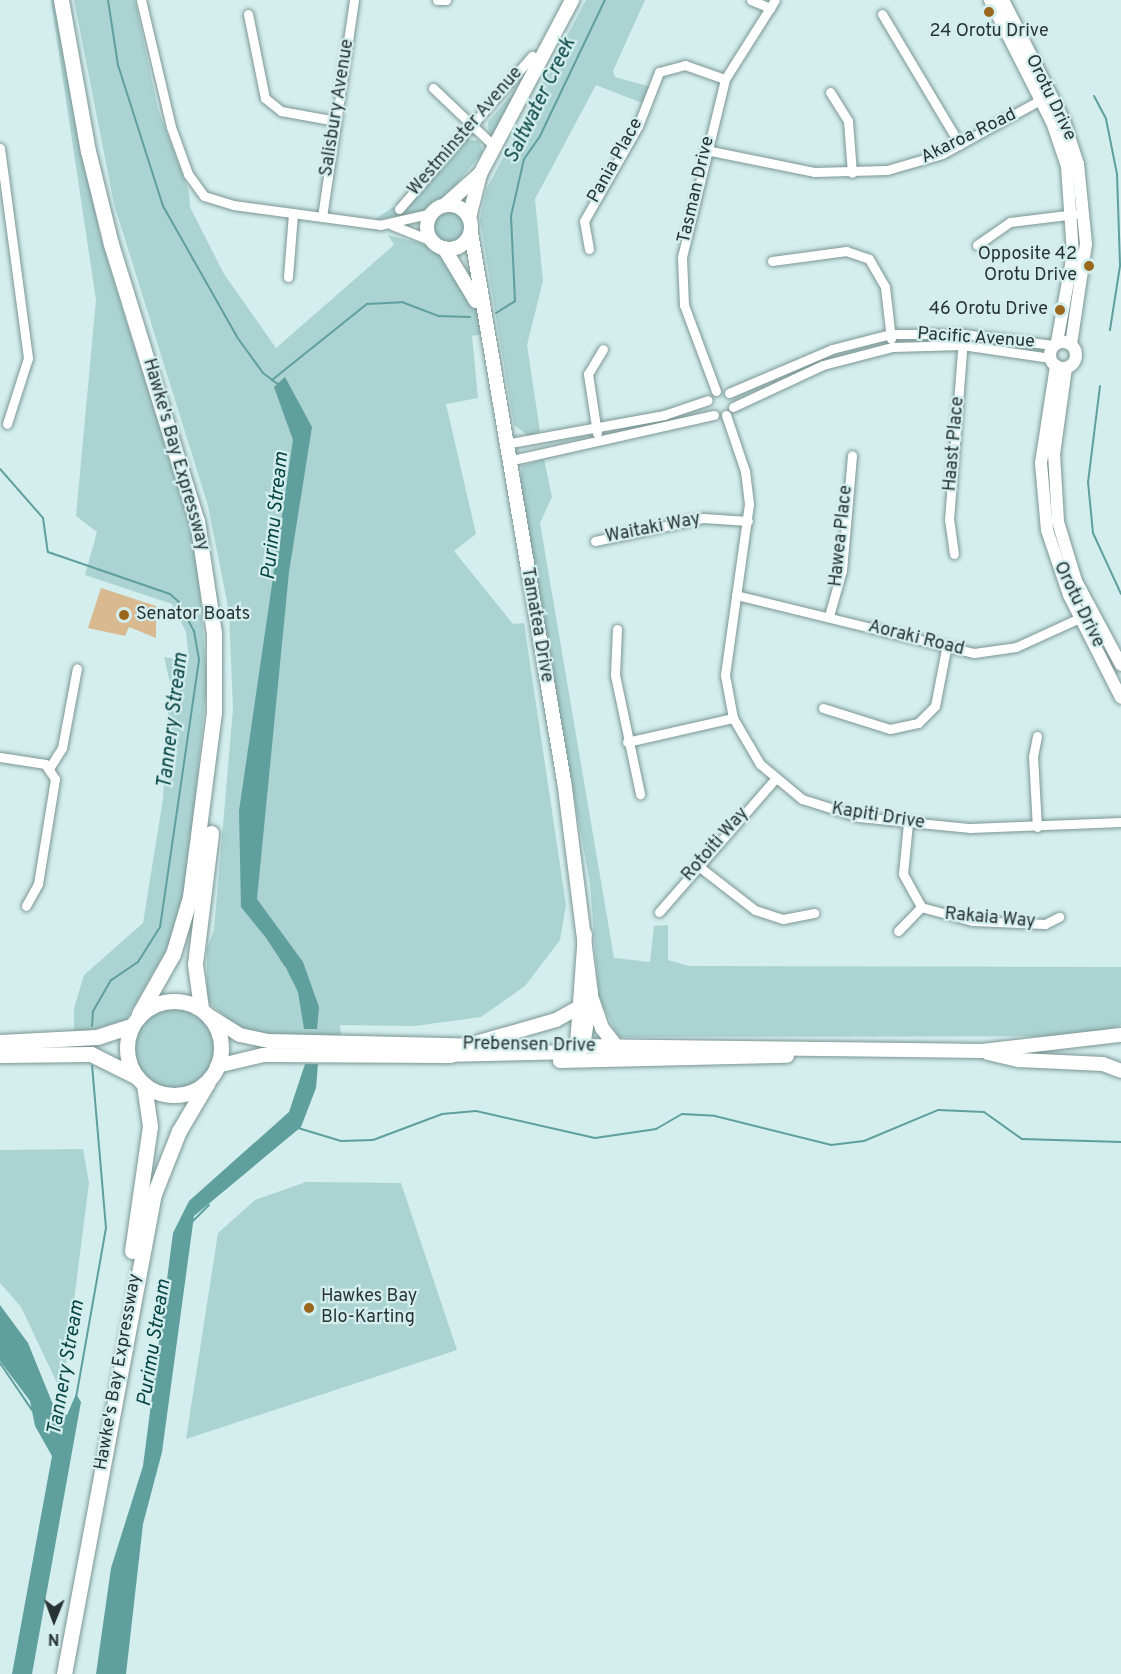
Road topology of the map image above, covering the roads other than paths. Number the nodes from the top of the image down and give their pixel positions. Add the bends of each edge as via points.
1 (61, 0) edge
2 (67, 0) edge
3 (141, 0) edge
4 (354, 0) edge
5 (437, 0) edge
6 (446, 0) edge
7 (572, 0) edge
8 (751, 0) edge
9 (990, 0) edge
10 (1003, 0) edge
11 (772, 4) edge
12 (248, 14) dead end
13 (882, 14) dead end
14 (532, 56) dead end
15 (725, 79) junction
16 (433, 88) dead end
17 (830, 92) dead end
18 (1046, 97) junction
19 (336, 121) junction
20 (470, 126) junction
21 (960, 145) junction
22 (495, 147) junction
23 (706, 150) junction
24 (0, 155) edge
25 (852, 172) junction
26 (480, 174) junction
27 (445, 205) junction
28 (399, 209) dead end
29 (293, 213) junction
30 (432, 213) junction
31 (1079, 213) junction
32 (322, 217) junction
33 (469, 218) junction
34 (392, 225) junction
35 (471, 233) junction
36 (438, 245) junction
37 (977, 245) dead end
38 (589, 249) dead end
39 (772, 261) dead end
40 (288, 277) dead end
41 (482, 317) junction
42 (891, 334) junction
43 (963, 334) junction
44 (1071, 344) junction
45 (962, 345) junction
46 (892, 347) junction
47 (603, 348) dead end
48 (1056, 356) junction
49 (716, 390) junction
50 (729, 393) junction
51 (708, 400) junction
52 (734, 407) junction
53 (714, 415) junction
54 (726, 415) junction
55 (7, 424) dead end
56 (596, 428) junction
57 (598, 439) junction
58 (505, 444) junction
59 (852, 455) dead end
60 (508, 461) junction
61 (748, 521) junction
62 (595, 541) dead end
63 (954, 554) dead end
64 (736, 595) junction
65 (1086, 614) junction
66 (829, 616) junction
67 (617, 629) dead end
68 (946, 649) junction
69 (1121, 665) edge
70 (77, 668) dead end
71 (1121, 698) edge
72 (823, 708) dead end
73 (733, 717) junction
74 (1037, 736) dead end
75 (627, 742) junction
76 (0, 757) edge
77 (50, 767) junction
78 (775, 779) junction
79 (640, 794) dead end
80 (1121, 822) edge
81 (908, 823) junction
82 (1037, 827) junction
83 (697, 865) junction
84 (26, 906) dead end
85 (921, 907) junction
86 (659, 912) dead end
87 (814, 913) dead end
88 (1059, 917) dead end
89 (898, 931) dead end
90 (585, 934) junction
91 (591, 994) junction
92 (578, 1008) junction
93 (206, 1013) junction
94 (135, 1020) junction
95 (1121, 1035) edge
96 (0, 1042) edge
97 (459, 1045) junction
98 (581, 1047) junction
99 (616, 1047) junction
100 (982, 1051) junction
101 (852, 1052) junction
102 (0, 1055) edge
103 (442, 1055) junction
104 (755, 1059) junction
105 (217, 1066) junction
106 (1121, 1071) edge
107 (140, 1081) junction
108 (208, 1082) junction
109 (56, 1674) edge
110 (64, 1674) edge

1 - 94 main road, Hawke's Bay Expressway via 88,151 111,244 197,521 214,633 214,712 190,897 173,954
2 - 93 main road, Hawke's Bay Expressway via 100,174 199,505 218,595 222,698 195,964
3 - 29 street, Westminster Avenue via 163,104 193,184 221,203
4 - 19 street, Salisbury Avenue
5 - 6 street
7 - 22 main road, Westminster Avenue
8 - 11 street
9 - 18 street, Orotu Drive
10 - 18 street, Orotu Drive
11 - 15 street, Tasman Drive
12 - 19 street via 265,98 281,111
13 - 21 street
14 - 20 street, Westminster Avenue
15 - 23 street, Tasman Drive
15 - 38 street, Pania Place via 686,65 659,72 638,126 584,221
16 - 20 street
17 - 25 street via 848,121
18 - 21 street, Akaroa Road
18 - 31 street, Orotu Drive via 1071,139
19 - 32 street, Salisbury Avenue
20 - 22 street
20 - 28 street, Westminster Avenue
21 - 25 street, Akaroa Road via 907,166
22 - 26 main road, Westminster Avenue
23 - 25 street, Akaroa Road via 800,170
23 - 49 street, Tasman Drive via 680,273 684,305
24 - 55 street via 28,358
26 - 27 main road, Westminster Avenue
26 - 33 main road, Westminster Avenue
27 - 30 main road
27 - 33 main road
29 - 32 street, Westminster Avenue
29 - 40 street
30 - 34 street, Westminster Avenue
30 - 36 main road via 427,225
31 - 37 street via 1010,222
31 - 44 street, Orotu Drive via 1083,280
31 - 48 street, Orotu Drive
32 - 34 street, Westminster Avenue
33 - 35 main road
34 - 36 street, Westminster Avenue
35 - 36 main road via 462,245
35 - 41 main road, Tamatea Drive
36 - 41 main road, Tamatea Drive via 467,280
39 - 42 street via 846,251 868,259 885,287
41 - 58 main road, Tamatea Drive
42 - 43 street, Pacific Avenue
42 - 46 street
42 - 50 street, Pacific Avenue via 823,352
43 - 45 street, Haast Place
43 - 48 street, Pacific Avenue
44 - 48 street
44 - 48 street, Orotu Drive via 1076,357
45 - 46 street, Pacific Avenue
45 - 48 street, Pacific Avenue
45 - 63 street, Haast Place via 949,520
46 - 52 street, Pacific Avenue via 822,365
47 - 56 street via 588,374
48 - 65 street, Orotu Drive via 1055,500
49 - 50 street
49 - 51 street
50 - 52 street
51 - 53 street
51 - 56 street
52 - 54 street
53 - 54 street
53 - 57 street
54 - 61 street, Kapiti Drive via 745,471
56 - 57 street
56 - 58 street
57 - 60 street
58 - 60 main road, Tamatea Drive
59 - 66 street, Hawea Place via 842,570
60 - 90 main road, Tamatea Drive via 564,781
61 - 62 street, Waitaki Way via 703,518
61 - 64 street, Kapiti Drive
64 - 66 street, Aoraki Road
64 - 73 street, Kapiti Drive via 725,654
65 - 68 street, Aoraki Road via 1016,647 974,653
65 - 69 street, Orotu Drive
65 - 71 street, Orotu Drive
66 - 68 street, Aoraki Road
67 - 75 street via 615,675
68 - 72 street via 935,706 918,723 890,729
70 - 77 street via 62,748
73 - 75 street
73 - 78 street, Kapiti Drive via 752,753
74 - 82 street via 1032,756
75 - 79 street
76 - 77 street
77 - 84 street via 55,779 51,814 38,884
78 - 81 street, Kapiti Drive via 820,808
78 - 83 street, Rotoiti Way
80 - 82 street, Kapiti Drive
81 - 82 street, Kapiti Drive
81 - 85 street, Rakaia Way via 903,874
83 - 86 street, Rotoiti Way
83 - 87 street via 755,910 783,919
85 - 88 street, Rakaia Way via 974,921 1045,924
85 - 89 street, Rakaia Way
90 - 91 main road, Tamatea Drive
90 - 92 main road, Tamatea Drive
91 - 98 main road, Tamatea Drive
91 - 99 main road via 602,1028
92 - 97 main road via 524,1030
92 - 98 main road, Tamatea Drive
93 - 94 main road via 169,1001
93 - 97 main road, Prebensen Drive via 240,1035 269,1041
93 - 105 main road via 221,1046
94 - 96 main road via 98,1037
94 - 107 main road via 127,1055
95 - 100 main road, Prebensen Drive
97 - 98 main road, Prebensen Drive
98 - 99 main road, Prebensen Drive
98 - 103 main road
98 - 104 main road
99 - 101 main road, Prebensen Drive
100 - 101 main road, Prebensen Drive
100 - 106 main road, Prebensen Drive via 1019,1060 1103,1064
101 - 104 main road, Prebensen Drive
102 - 107 main road via 91,1054
103 - 104 main road, Prebensen Drive
103 - 105 main road, Prebensen Drive via 263,1055
105 - 108 main road
107 - 108 main road via 177,1095
107 - 109 main road, Hawke's Bay Expressway via 150,1107 147,1150
108 - 110 main road, Hawke's Bay Expressway via 179,1131 152,1205

